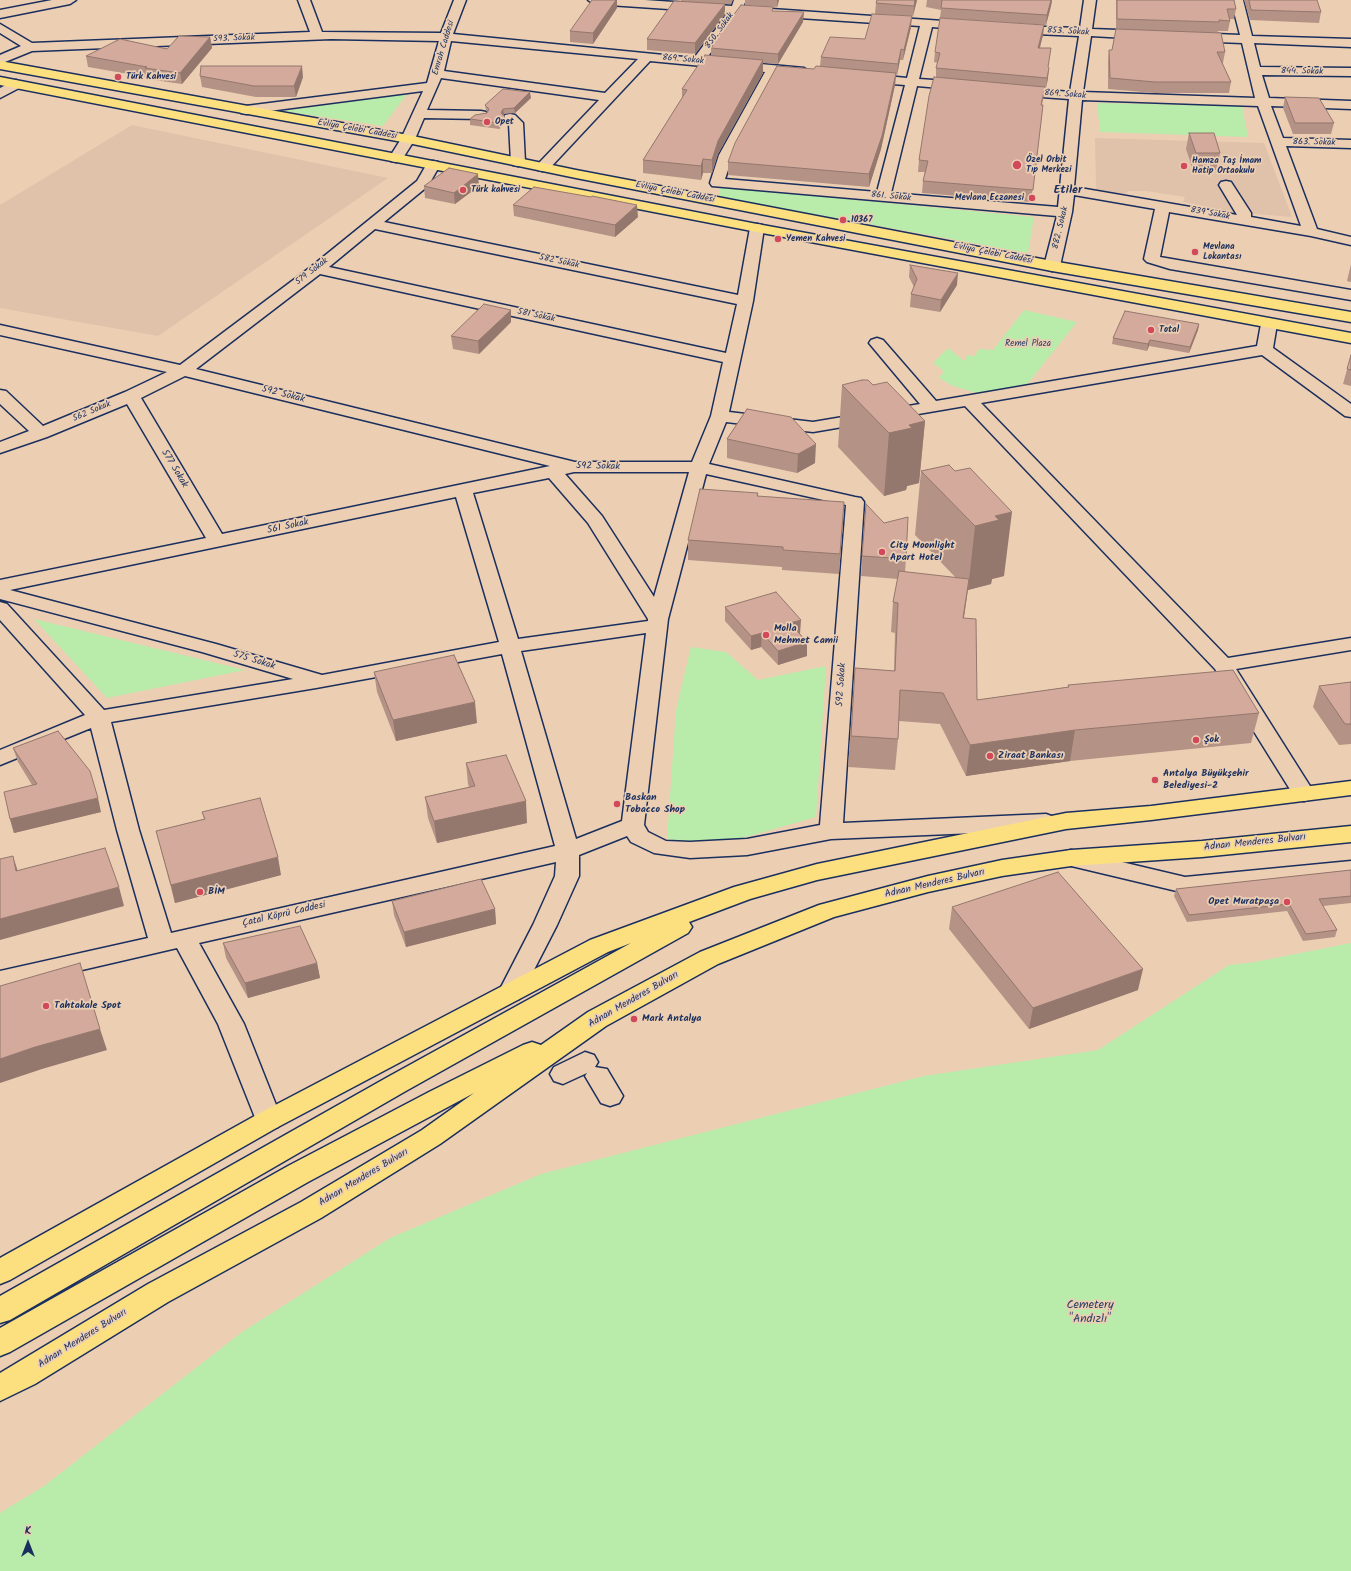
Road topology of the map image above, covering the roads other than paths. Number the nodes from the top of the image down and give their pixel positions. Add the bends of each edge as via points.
1 (70, 0) edge
2 (304, 0) edge
3 (460, 0) edge
4 (594, 0) edge
5 (1090, 0) edge
6 (1237, 0) edge
7 (738, 5) edge
8 (0, 14) edge
9 (927, 23) junction
10 (982, 26) edge
11 (0, 28) edge
12 (1006, 28) edge
13 (1084, 33) junction
14 (318, 36) junction
15 (446, 36) junction
16 (1154, 36) edge
17 (1177, 37) edge
18 (1246, 39) junction
19 (1351, 43) edge
20 (30, 47) junction
21 (647, 57) junction
22 (0, 60) edge
23 (698, 61) junction
24 (0, 65) edge
25 (773, 69) junction
26 (1254, 71) junction
27 (1351, 72) edge
28 (819, 73) edge
29 (850, 76) edge
30 (0, 81) edge
31 (912, 82) junction
32 (16, 84) junction
33 (432, 86) junction
34 (974, 88) edge
35 (998, 90) edge
36 (0, 94) edge
37 (1076, 96) junction
38 (610, 98) junction
39 (1263, 102) junction
40 (1351, 104) edge
41 (246, 110) junction
42 (419, 114) junction
43 (510, 118) dead end
44 (408, 139) junction
45 (1277, 142) junction
46 (1351, 144) edge
47 (396, 158) junction
48 (518, 162) junction
49 (433, 165) junction
50 (543, 167) junction
51 (1226, 185) dead end
52 (1068, 190) junction
53 (883, 196) junction
54 (1163, 206) junction
55 (1065, 212) junction
56 (1244, 220) junction
57 (372, 224) junction
58 (757, 228) junction
59 (1311, 232) junction
60 (1351, 241) edge
61 (1052, 266) junction
62 (317, 269) junction
63 (1351, 295) edge
64 (745, 301) junction
65 (1351, 317) edge
66 (1269, 324) junction
67 (0, 330) edge
68 (1351, 338) edge
69 (877, 343) dead end
70 (1265, 350) junction
71 (732, 359) junction
72 (183, 371) junction
73 (0, 395) edge
74 (131, 396) junction
75 (969, 401) junction
76 (932, 407) junction
77 (1351, 412) edge
78 (720, 416) junction
79 (40, 433) junction
80 (0, 448) edge
81 (575, 467) junction
82 (699, 467) junction
83 (553, 471) junction
84 (463, 491) junction
85 (217, 542) junction
86 (0, 586) edge
87 (0, 594) edge
88 (0, 608) edge
89 (657, 622) junction
90 (1351, 644) edge
91 (510, 646) junction
92 (1222, 665) junction
93 (321, 681) junction
94 (99, 717) junction
95 (0, 758) edge
96 (1351, 788) edge
97 (1304, 794) junction
98 (1066, 821) junction
99 (633, 825) junction
100 (832, 831) junction
101 (1351, 834) edge
102 (568, 851) junction
103 (1071, 858) junction
104 (1351, 869) edge
105 (742, 893) junction
106 (173, 941) junction
107 (0, 980) edge
108 (510, 993) junction
109 (597, 1019) junction
110 (563, 1074) dead end
111 (598, 1078) dead end
112 (269, 1120) junction
113 (0, 1272) edge
114 (0, 1311) edge
115 (0, 1343) edge
116 (12, 1382) edge
117 (0, 1394) edge

1 - 8 street
2 - 14 street
3 - 15 street, Emrah Caddesi
4 - 7 street
5 - 13 street, 882. Sokak
6 - 18 street
7 - 9 street
7 - 23 street, 850. Sokak
9 - 10 street
9 - 31 street
11 - 20 street
12 - 13 street, 853. Sokak
13 - 16 street, 853. Sokak
13 - 37 street, 882. Sokak
14 - 15 street, 593. Sokak
14 - 20 street, 593. Sokak
15 - 21 street, 869. Sokak
15 - 33 street, Emrah Caddesi
17 - 18 street
18 - 19 street
18 - 26 street
20 - 22 street, 593. Sokak
21 - 23 street, 869. Sokak
21 - 38 street
23 - 25 street, 869. Sokak
24 - 41 main road, Evliya Çelebi Caddesi
25 - 28 street, 869. Sokak
25 - 53 street, 861. Sokak via 726,155 717,183
26 - 27 street, 844. Sokak
26 - 39 street
29 - 31 street
30 - 32 main road, Evliya Çelebi Caddesi
31 - 34 street
31 - 53 street
32 - 36 street
32 - 47 main road, Evliya Çelebi Caddesi
33 - 38 street
33 - 41 street
33 - 42 street, Emrah Caddesi
33 - 42 street via 444,101 482,114
35 - 37 street, 869. Sokak
37 - 39 street, 869. Sokak
37 - 52 street, 882. Sokak
38 - 50 street
39 - 40 street, 869. Sokak
39 - 45 street
41 - 44 main road, Evliya Çelebi Caddesi
42 - 44 street, Emrah Caddesi
43 - 48 street via 516,124
44 - 47 street, Emrah Caddesi
44 - 48 main road, Evliya Çelebi Caddesi
45 - 46 street, 863. Sokak
45 - 59 street
47 - 49 main road, Evliya Çelebi Caddesi
48 - 50 main road, Evliya Çelebi Caddesi
49 - 57 street, 579 Sokak via 423,183
49 - 58 main road, Evliya Çelebi Caddesi
50 - 61 main road, Evliya Çelebi Caddesi
51 - 56 street via 1244,213
52 - 54 street, 839 Sokak
52 - 55 street, 882. Sokak
53 - 55 street, 861. Sokak
54 - 56 street, 839 Sokak
54 - 63 street via 1152,259
55 - 61 street, 882. Sokak
56 - 59 street, 839 Sokak
57 - 62 street, 579 Sokak
57 - 64 street, 582 Sokak
58 - 61 main road via 796,224 925,249
58 - 64 street
58 - 66 main road, Evliya Çelebi Caddesi
59 - 60 street, 839 Sokak
61 - 65 main road, Evliya Çelebi Caddesi
62 - 71 street, 581 Sokak
62 - 72 street, 579 Sokak
64 - 71 street
66 - 68 main road, Evliya Çelebi Caddesi
66 - 70 street
67 - 72 street, 592 Sokak
69 - 76 street
70 - 75 street
70 - 77 street
71 - 78 street
72 - 74 street, 562 Sokak
72 - 81 street, 592 Sokak
73 - 79 street
74 - 79 street, 562 Sokak
74 - 85 street, 577 Sokak
75 - 76 street
75 - 92 street
76 - 78 street via 813,427
78 - 82 street
79 - 80 street, 562 Sokak
81 - 82 street, 592 Sokak
81 - 83 street, 561 Sokak
82 - 89 street
82 - 100 street, 592 Sokak via 855,502
83 - 84 street, 561 Sokak
83 - 89 street via 595,520
84 - 85 street, 561 Sokak
84 - 91 street
85 - 86 street, 561 Sokak
87 - 93 street, 575 Sokak via 209,648
88 - 94 street
89 - 91 street, 575 Sokak
89 - 99 street
90 - 92 street
91 - 93 street, 575 Sokak
91 - 102 street
92 - 97 street
93 - 94 street
94 - 95 street
94 - 106 street via 128,830
96 - 97 main road
97 - 98 main road
98 - 100 street
98 - 105 main road via 817,872
99 - 100 street via 639,837 662,848 690,850 747,847
99 - 102 street, Çatal Köprü Caddesi
101 - 103 main road, Adnan Menderes Bulvarı via 1202,849
102 - 106 street, Çatal Köprü Caddesi
102 - 108 street via 567,876
103 - 104 street via 1185,886
103 - 109 main road, Adnan Menderes Bulvarı via 1002,868 928,884 827,911 709,958
105 - 108 main road via 599,946
105 - 114 main road via 395,1085
106 - 107 street, Çatal Köprü Caddesi
106 - 112 street via 230,1024
108 - 112 main road
109 - 115 main road via 298,1174
109 - 116 main road, Adnan Menderes Bulvarı via 431,1137 311,1210 158,1293
110 - 111 street
112 - 113 main road
116 - 117 main road, Adnan Menderes Bulvarı

